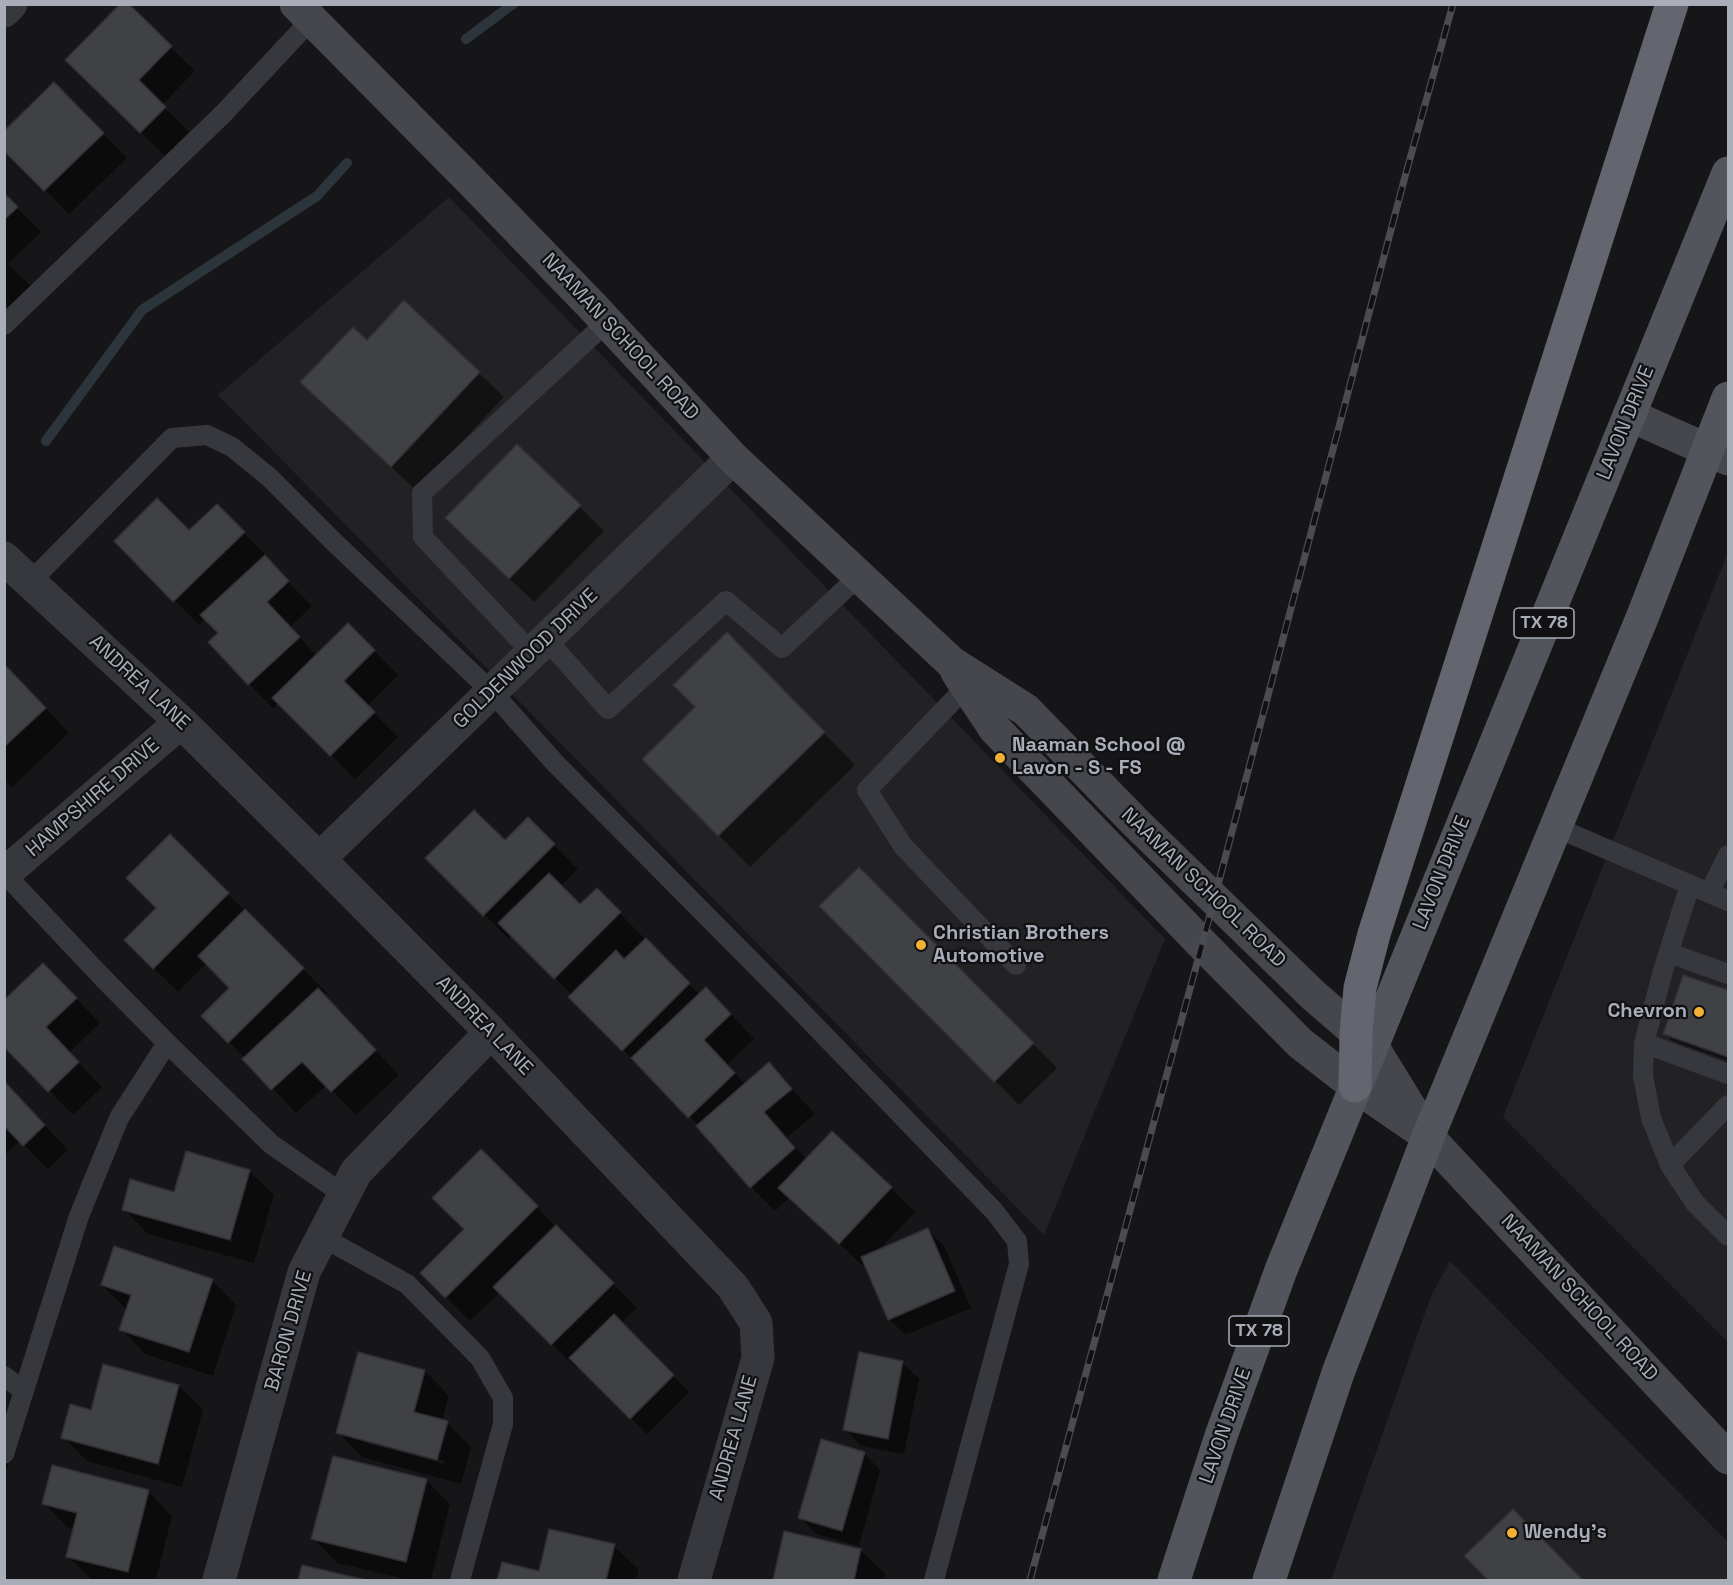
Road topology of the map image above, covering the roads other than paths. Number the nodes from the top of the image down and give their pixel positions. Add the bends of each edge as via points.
1 (11, 4) edge
2 (1672, 4) edge
3 (4, 11) edge
4 (304, 12) edge
5 (1728, 173) edge
6 (607, 322) junction
7 (4, 325) edge
8 (1728, 398) edge
9 (1629, 415) junction
10 (1718, 454) edge
11 (734, 458) junction
12 (12, 568) edge
13 (859, 576) junction
14 (539, 646) junction
15 (959, 674) junction
16 (492, 692) junction
17 (181, 722) junction
18 (1555, 827) junction
19 (1728, 855) edge
20 (319, 859) junction
21 (5, 874) edge
22 (1690, 885) junction
23 (1709, 893) junction
24 (1728, 901) edge
25 (1669, 953) junction
26 (1016, 965) dead end
27 (1726, 979) edge
28 (491, 1032) junction
29 (1364, 1040) junction
30 (1644, 1042) junction
31 (167, 1043) junction
32 (1728, 1074) edge
33 (1355, 1086) junction
34 (1728, 1105) edge
35 (1428, 1137) junction
36 (1670, 1166) junction
37 (344, 1195) junction
38 (1728, 1236) edge
39 (322, 1237) junction
40 (4, 1376) edge
41 (24, 1391) junction
42 (4, 1454) edge
43 (1728, 1458) edge
44 (219, 1581) edge
45 (460, 1581) edge
46 (694, 1581) edge
47 (934, 1581) edge
48 (1174, 1581) edge
49 (1269, 1581) edge

1 - 3 street
2 - 29 highway via 1374,934 1360,988
4 - 6 main road, NAAMAN SCHOOL ROAD
4 - 7 lane via 223,114
5 - 9 main road, LAVON DRIVE / TX 78
6 - 11 main road, NAAMAN SCHOOL ROAD
6 - 14 lane via 422,493 423,537
8 - 10 main road
9 - 10 main road
9 - 29 main road, LAVON DRIVE / TX 78
10 - 18 main road via 1642,618
11 - 13 main road, NAAMAN SCHOOL ROAD
11 - 14 street, GOLDENWOOD DRIVE
12 - 16 lane via 172,438 207,435 232,447 269,477
12 - 17 street, ANDREA LANE
13 - 14 lane via 782,648 726,601 608,709
13 - 15 main road, NAAMAN SCHOOL ROAD
14 - 16 street, GOLDENWOOD DRIVE
15 - 26 lane via 867,790 903,846
15 - 29 main road, NAAMAN SCHOOL ROAD via 1026,710 1151,838
15 - 33 main road, NAAMAN SCHOOL ROAD via 995,729 1300,1043
16 - 20 street, GOLDENWOOD DRIVE
16 - 47 lane via 555,763 994,1211 1017,1241 1019,1264 1009,1306
17 - 20 street, ANDREA LANE
17 - 21 street, HAMPSHIRE DRIVE
18 - 22 lane
18 - 35 main road
19 - 23 lane
20 - 28 street, ANDREA LANE
21 - 31 lane
22 - 23 lane
22 - 25 lane
23 - 24 lane
25 - 27 lane
25 - 30 lane
28 - 37 street, BARON DRIVE via 356,1172
28 - 46 street, ANDREA LANE via 733,1287 756,1323 758,1358
29 - 33 highway
29 - 35 main road, NAAMAN SCHOOL ROAD
30 - 32 lane via 1700,1055
30 - 36 lane via 1643,1076 1650,1118
31 - 37 lane via 271,1144
31 - 41 lane via 119,1118 79,1216
33 - 35 main road, NAAMAN SCHOOL ROAD
33 - 48 main road, LAVON DRIVE / TX 78 via 1281,1270
34 - 36 lane
35 - 43 main road, NAAMAN SCHOOL ROAD
35 - 49 main road via 1338,1373
36 - 38 lane via 1695,1203
37 - 39 street, BARON DRIVE
39 - 44 street, BARON DRIVE via 304,1272
39 - 45 lane via 407,1284 480,1358 503,1398 503,1424
40 - 41 lane
41 - 42 lane

